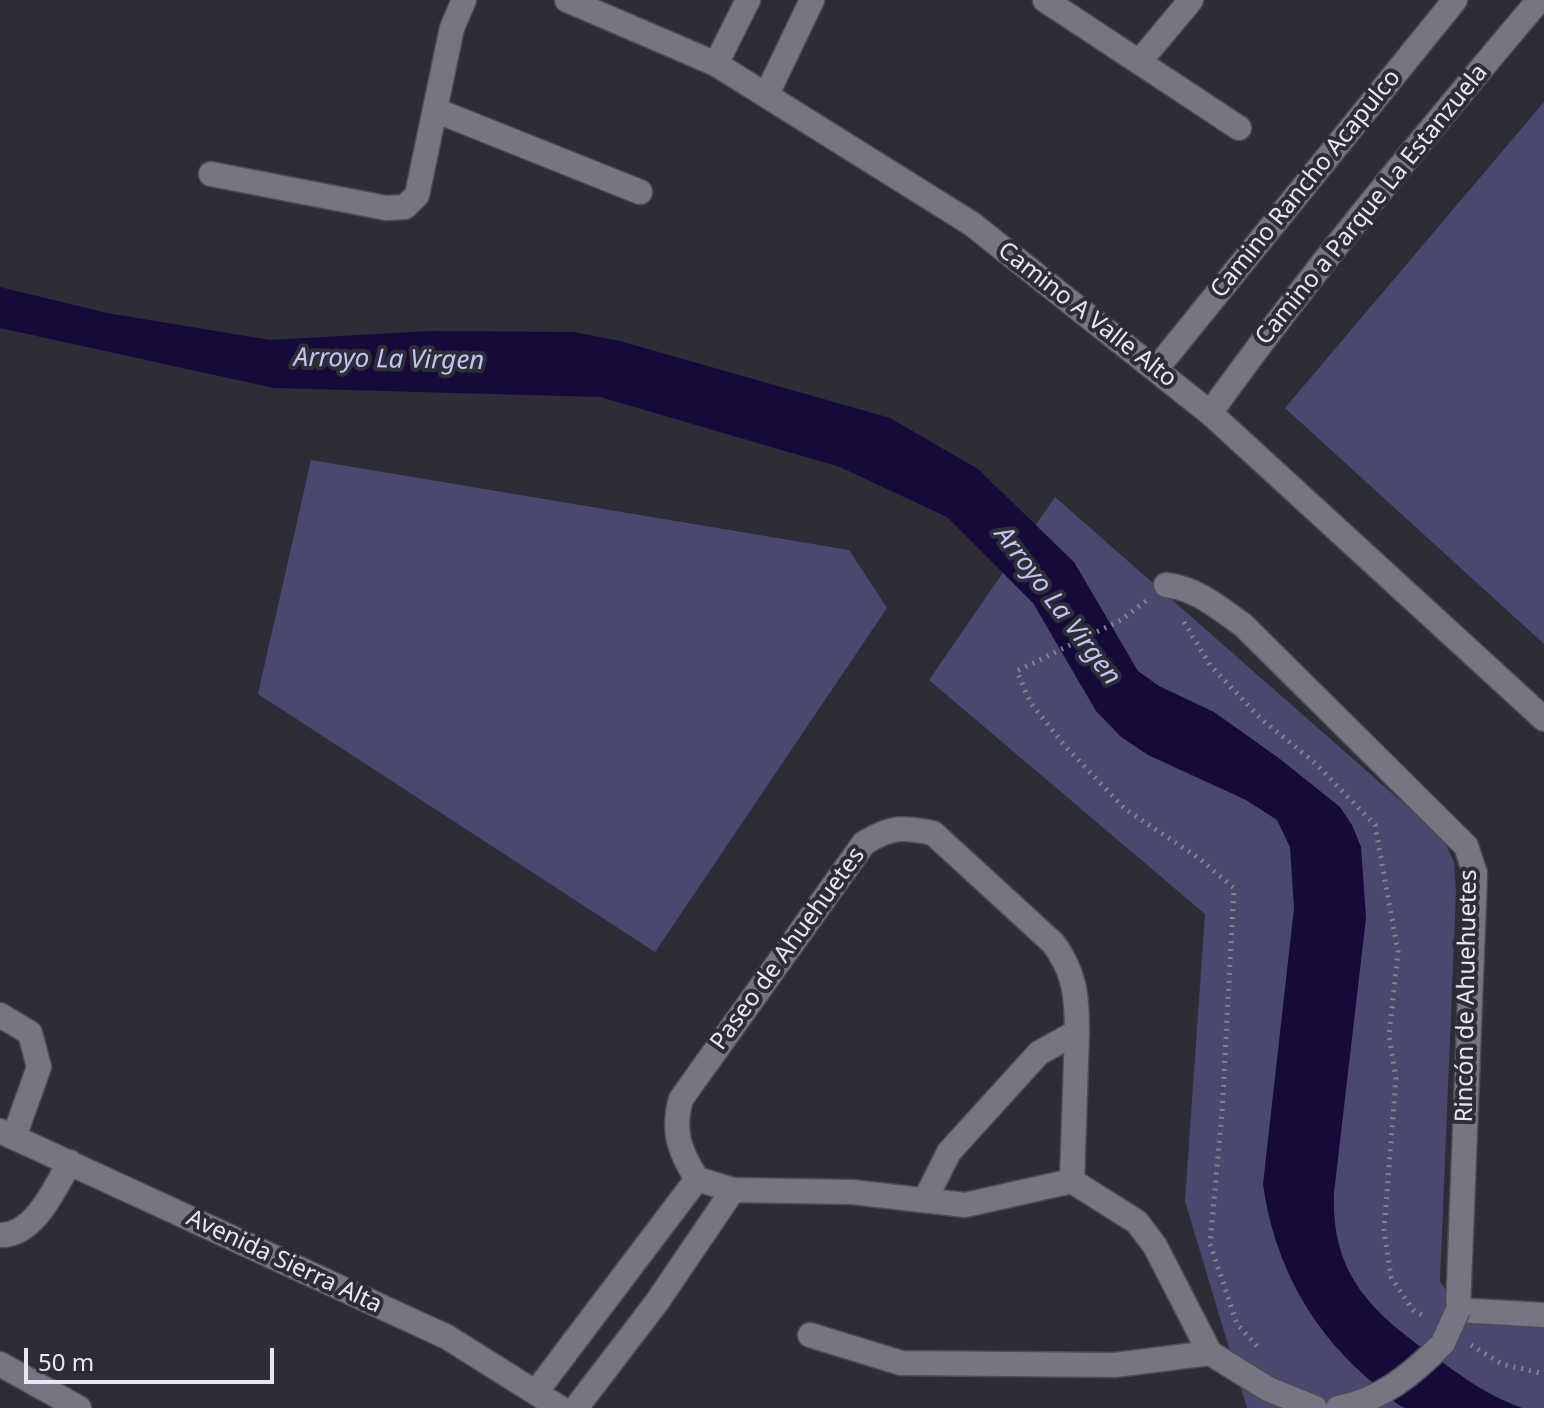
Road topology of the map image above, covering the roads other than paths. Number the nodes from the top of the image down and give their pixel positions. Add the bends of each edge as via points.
1 (464, 0) edge
2 (567, 0) edge
3 (748, 0) edge
4 (812, 0) edge
5 (1045, 0) edge
6 (1191, 0) edge
7 (1455, 0) edge
8 (1539, 0) edge
9 (1140, 61) junction
10 (716, 64) junction
11 (767, 94) junction
12 (435, 110) junction
13 (1239, 128) dead end
14 (211, 174) dead end
15 (640, 192) dead end
16 (1157, 368) junction
17 (1210, 413) junction
18 (1166, 585) road end
19 (1544, 719) edge
20 (0, 1015) edge
21 (1077, 1032) junction
22 (7, 1134) edge
23 (70, 1162) junction
24 (697, 1179) junction
25 (1072, 1181) junction
26 (733, 1190) junction
27 (925, 1200) junction
28 (0, 1235) edge
29 (1458, 1310) junction
30 (1544, 1315) edge
31 (810, 1335) dead end
32 (1210, 1353) junction
33 (0, 1364) edge
34 (536, 1392) junction
35 (1350, 1406) edge
36 (79, 1408) edge
37 (560, 1408) edge
38 (576, 1408) edge
39 (1315, 1408) edge

1 - 12 street via 452,28
2 - 10 street, Camino A Valle Alto
3 - 10 street
4 - 11 street
5 - 9 street
6 - 9 street
7 - 16 street, Camino Rancho Acapulco
8 - 17 street, Camino a Parque La Estanzuela via 1407,157
9 - 13 street
10 - 11 street, Camino A Valle Alto
11 - 16 street, Camino A Valle Alto via 972,224
12 - 14 street via 417,195 405,207 386,208
12 - 15 street
16 - 17 street, Camino A Valle Alto
17 - 19 street, Camino A Valle Alto
18 - 29 street, Rincón de Ahuehuetes via 1182,586 1209,600 1243,625 1466,846 1475,873
20 - 22 street via 30,1033 39,1067
21 - 24 street, Paseo de Ahuehuetes via 1077,989 1067,961 1053,943 933,833 886,829 864,843 681,1099 677,1141
21 - 25 street, Paseo de Ahuehuetes
21 - 27 street via 1059,1039 1029,1064 949,1152
22 - 23 street, Avenida Sierra Alta
23 - 28 street via 29,1223 10,1236
23 - 34 street, Avenida Sierra Alta via 447,1337
24 - 26 street
24 - 34 street
25 - 27 street via 965,1205
25 - 32 street via 1137,1222 1155,1246
26 - 27 street via 852,1192
26 - 38 street
29 - 30 street
29 - 35 street, bridge via 1443,1343 1412,1374
31 - 32 street via 901,1363 1115,1365
32 - 39 street via 1268,1389
33 - 36 street
34 - 37 street, Avenida Sierra Alta

